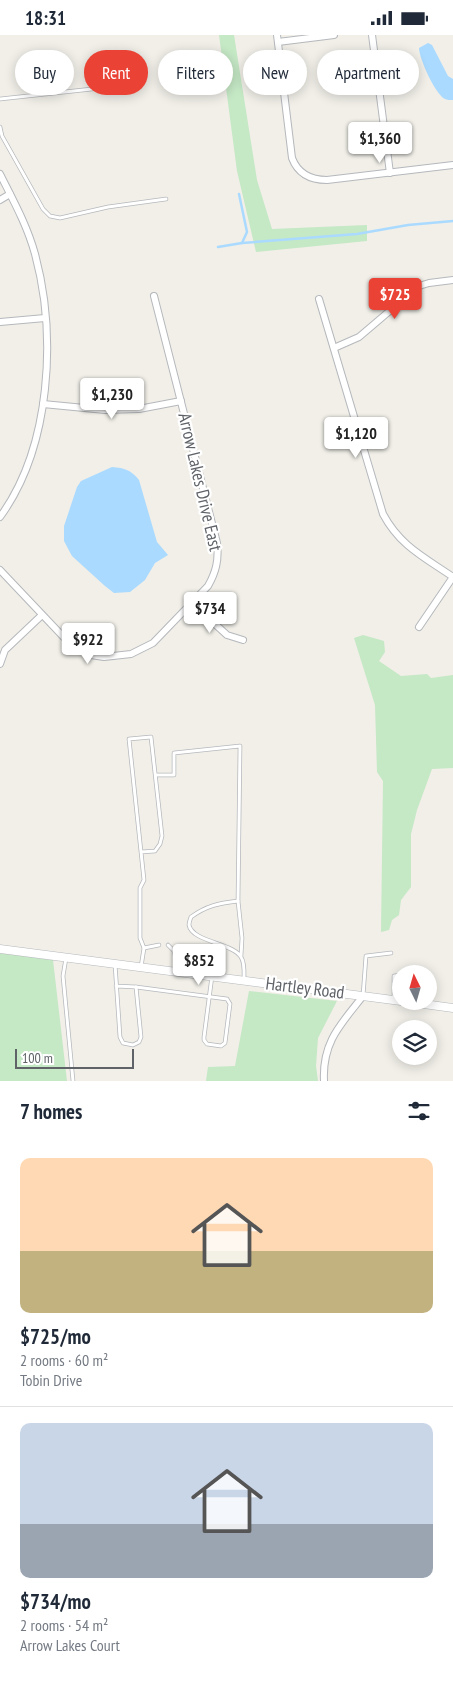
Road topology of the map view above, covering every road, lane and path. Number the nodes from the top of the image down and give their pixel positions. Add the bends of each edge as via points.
1 (334, 35) edge
2 (372, 35) edge
3 (277, 39) edge
4 (84, 90) edge
5 (0, 99) edge
6 (0, 127) edge
7 (453, 165) edge
8 (0, 173) edge
9 (390, 173) junction
10 (10, 194) junction
11 (166, 199) dead end
12 (0, 200) edge
13 (453, 280) edge
14 (154, 296) dead end
15 (319, 299) dead end
16 (45, 318) junction
17 (0, 322) edge
18 (334, 348) junction
19 (181, 401) junction
20 (43, 404) junction
21 (0, 517) edge
22 (0, 570) edge
23 (453, 577) edge
24 (192, 603) junction
25 (42, 615) junction
26 (419, 627) dead end
27 (243, 640) dead end
28 (0, 664) edge
29 (156, 775) junction
30 (141, 852) junction
31 (238, 901) junction
32 (159, 945) dead end
33 (168, 945) dead end
34 (144, 948) junction
35 (0, 949) edge
36 (392, 953) dead end
37 (67, 957) junction
38 (241, 957) junction
39 (115, 964) junction
40 (141, 967) junction
41 (179, 972) junction
42 (212, 976) junction
43 (244, 981) junction
44 (116, 986) junction
45 (136, 987) junction
46 (210, 995) junction
47 (363, 996) junction
48 (392, 1000) edge
49 (438, 1006) edge
50 (453, 1008) edge
51 (73, 1081) edge
52 (324, 1081) edge

1 - 3 street
2 - 9 street
3 - 9 street via 295,165 312,179
4 - 5 lane
6 - 11 lane via 6,144 50,216 60,218
7 - 9 street
8 - 10 street
10 - 12 street
10 - 16 street via 34,253 42,283
13 - 18 street via 420,286 359,337
14 - 19 street, Arrow Lakes Drive East
15 - 18 street
16 - 17 street
16 - 20 street via 47,365
18 - 23 street via 383,514 390,528 402,542
19 - 20 street via 138,409 105,410
19 - 24 street, Arrow Lakes Drive East via 218,553 214,576
20 - 21 street via 23,477
22 - 25 street, Arrow Lakes Drive East
23 - 26 street
24 - 25 street, Arrow Lakes Drive East via 144,649 132,654 104,657 72,646
24 - 27 street via 227,635
25 - 28 street via 5,650
29 - 30 lane via 162,836 155,851
29 - 30 lane via 151,737 129,739
29 - 31 lane via 174,775 174,753 240,746
30 - 34 lane via 144,880 140,888 140,938
31 - 38 lane
31 - 38 lane via 218,903 201,910 191,917 190,925 194,932
32 - 34 lane
33 - 41 lane via 174,951
34 - 40 lane
35 - 37 street, Hartley Road
36 - 47 lane via 366,956
37 - 39 street, Hartley Road
37 - 51 lane via 63,975
38 - 43 lane
39 - 40 street, Hartley Road
39 - 44 lane
40 - 41 street, Hartley Road
41 - 42 street, Hartley Road
42 - 43 street, Hartley Road
42 - 46 lane
43 - 47 street, Hartley Road
44 - 45 lane
44 - 45 lane via 120,1037 123,1043 131,1045 138,1043 141,1037
45 - 46 lane
46 - 46 lane via 204,1041 221,1046 225,1043 230,1003 226,998
47 - 48 street, Hartley Road
47 - 52 street via 331,1039 325,1059
49 - 50 street, Hartley Road

